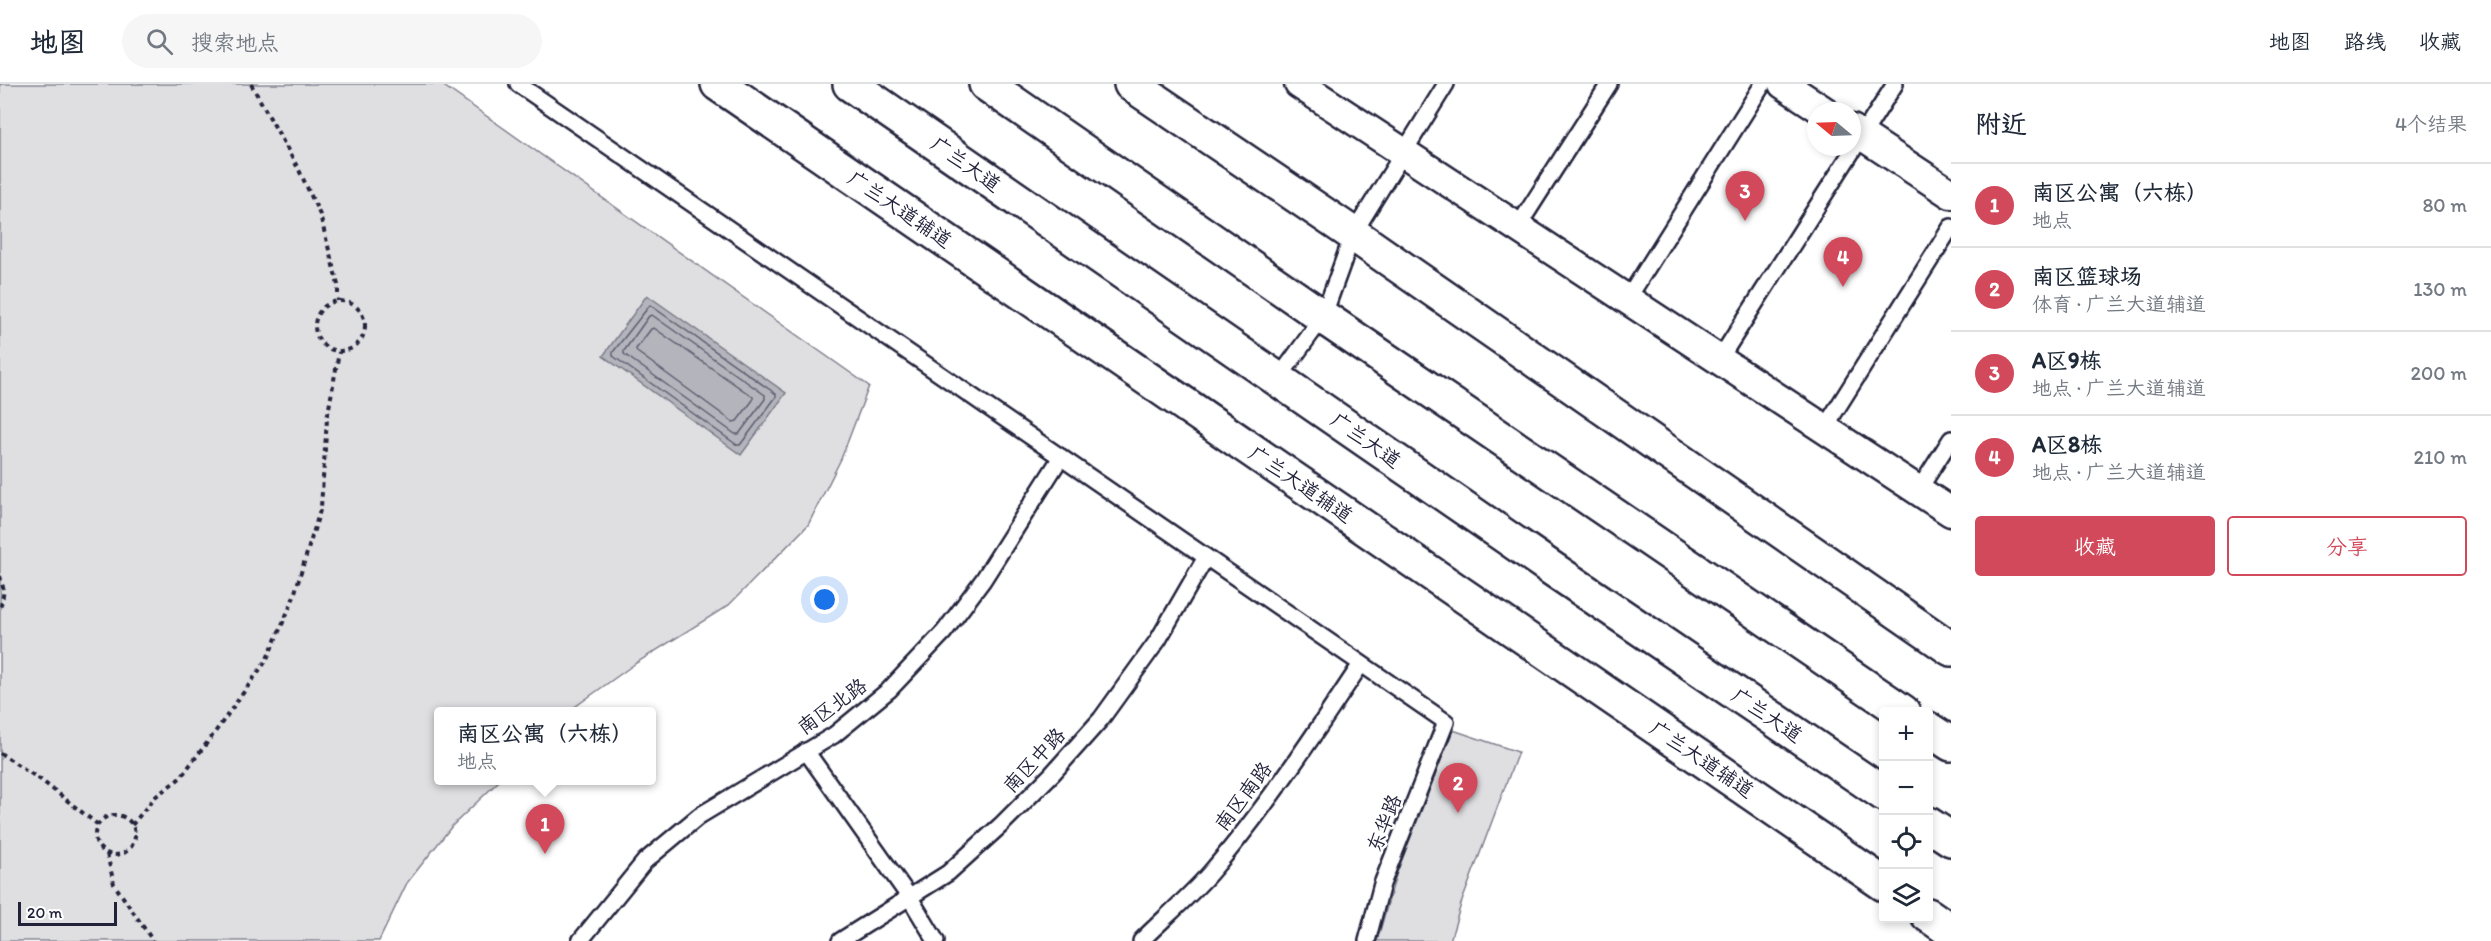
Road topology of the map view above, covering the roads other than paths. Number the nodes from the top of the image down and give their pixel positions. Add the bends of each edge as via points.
1 (518, 84) edge
2 (718, 84) edge
3 (850, 84) edge
4 (986, 84) edge
5 (1131, 84) edge
6 (1299, 84) edge
7 (1446, 84) edge
8 (1609, 84) edge
9 (1763, 84) edge
10 (1782, 84) edge
11 (1895, 84) edge
12 (1810, 102) edge
13 (1861, 128) edge
14 (1861, 136) edge
15 (1403, 153) junction
16 (1843, 156) edge
17 (1951, 194) edge
18 (1951, 227) edge
19 (1517, 228) junction
20 (1353, 234) junction
21 (1628, 300) junction
22 (1323, 317) junction
23 (1719, 360) junction
24 (1278, 379) junction
25 (1824, 429) junction
26 (1951, 439) edge
27 (1061, 457) junction
28 (1918, 491) junction
29 (1951, 512) edge
30 (1206, 557) junction
31 (1951, 649) edge
32 (1361, 664) junction
33 (1897, 707) edge
34 (1933, 732) edge
35 (1951, 744) edge
36 (806, 752) junction
37 (1879, 791) edge
38 (1933, 827) edge
39 (1951, 839) edge
40 (1879, 881) edge
41 (910, 898) junction
42 (1933, 918) edge
43 (1951, 931) edge
44 (580, 941) edge
45 (840, 941) edge
46 (936, 941) edge
47 (1141, 941) edge
48 (1367, 941) edge

1 - 27 lane
2 - 40 main road, 广兰大道辅道
3 - 24 main road, 广兰大道
4 - 22 main road
5 - 20 main road
6 - 15 street
7 - 15 lane
8 - 19 lane
9 - 21 lane
10 - 12 street
11 - 13 lane
14 - 17 street
15 - 19 street
15 - 20 lane
16 - 23 lane
18 - 25 lane
19 - 21 street
20 - 22 lane
20 - 31 main road
21 - 23 street
22 - 24 lane
22 - 33 main road
23 - 25 street
24 - 37 main road, 广兰大道
25 - 28 street
26 - 28 lane
27 - 30 lane
27 - 36 lane, 南区北路 via 983,580 944,632 889,690 834,735
28 - 29 street
30 - 32 lane
30 - 41 lane, 南区中路 via 1158,640 1101,719 1001,825 948,873
32 - 47 lane, 南区南路 via 1256,815 1209,874
32 - 48 lane, 东华路 via 1446,722 1382,884
34 - 35 main road
36 - 41 lane
36 - 44 lane, 南区北路 via 699,816 645,861
38 - 39 main road
41 - 45 lane, 南区中路
41 - 46 lane
42 - 43 main road

